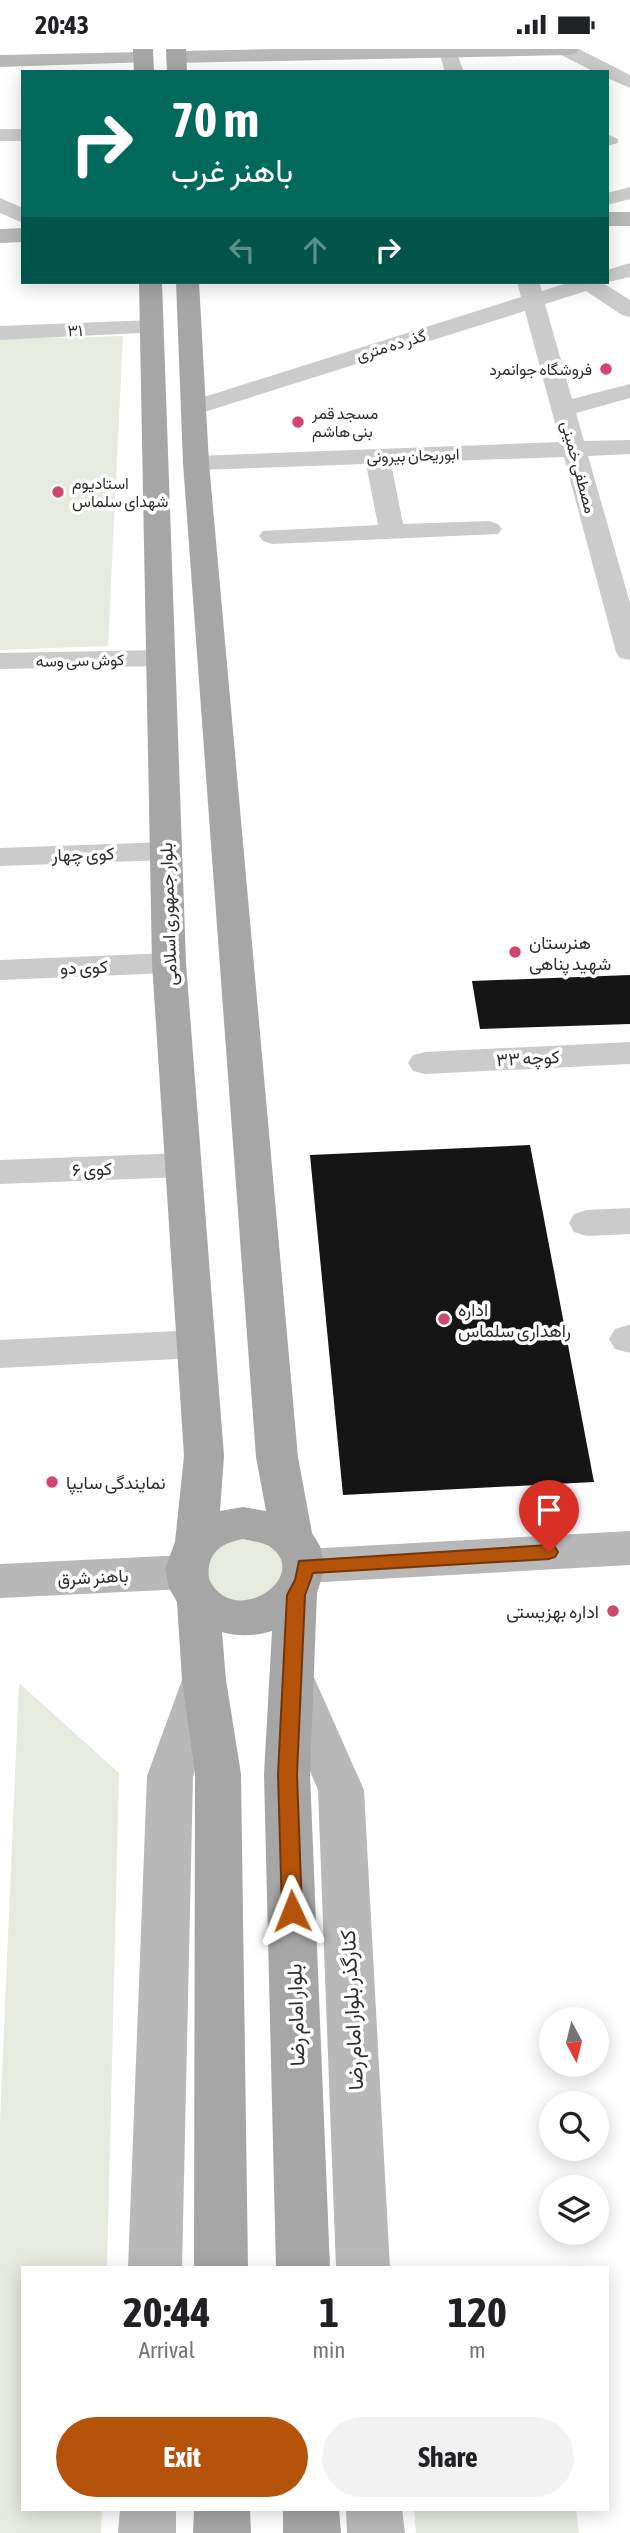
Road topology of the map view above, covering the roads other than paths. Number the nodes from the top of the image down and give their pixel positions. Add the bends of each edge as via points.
1 (566, 49) edge
2 (459, 51) edge
3 (176, 59) edge
4 (143, 60) edge
5 (0, 61) edge
6 (455, 70) edge
7 (607, 70) edge
8 (609, 71) edge
9 (630, 82) edge
10 (0, 135) edge
11 (21, 135) edge
12 (630, 193) edge
13 (609, 198) edge
14 (0, 204) edge
15 (21, 216) edge
16 (609, 219) edge
17 (630, 219) edge
18 (21, 235) edge
19 (0, 236) edge
20 (630, 270) edge
21 (609, 277) edge
22 (150, 284) edge
23 (187, 284) edge
24 (576, 284) edge
25 (600, 284) edge
26 (531, 291) edge
27 (630, 310) edge
28 (151, 327) junction
29 (0, 334) edge
30 (630, 391) edge
31 (193, 408) junction
32 (564, 409) junction
33 (630, 447) edge
34 (574, 449) junction
35 (377, 456) junction
36 (196, 463) junction
37 (489, 529) dead end
38 (392, 533) junction
39 (272, 536) dead end
40 (603, 551) junction
41 (630, 551) edge
42 (630, 652) edge
43 (160, 658) junction
44 (0, 661) edge
45 (166, 851) junction
46 (0, 857) edge
47 (169, 963) junction
48 (0, 970) edge
49 (630, 1053) edge
50 (425, 1063) dead end
51 (184, 1165) junction
52 (0, 1173) edge
53 (630, 1221) edge
54 (587, 1223) dead end
55 (196, 1344) junction
56 (0, 1354) edge
57 (630, 1548) edge
58 (298, 1567) junction
59 (193, 1572) junction
60 (0, 1581) edge
61 (293, 1679) junction
62 (204, 1680) junction
63 (155, 2266) edge
64 (221, 2266) edge
65 (303, 2266) edge
66 (363, 2266) edge
67 (148, 2511) edge
68 (222, 2511) edge
69 (311, 2511) edge
70 (374, 2511) edge
71 (147, 2533) edge
72 (222, 2533) edge
73 (312, 2533) edge
74 (376, 2533) edge

1 - 2 street
1 - 7 street
2 - 3 street
2 - 6 street
4 - 5 street
8 - 9 street
10 - 11 street
12 - 13 street
14 - 15 street
16 - 17 street
18 - 19 street
20 - 21 street, گذر ده متری
22 - 28 main road, بلوار جمهوری اسلامی
23 - 31 main road
24 - 26 street, گذر ده متری
25 - 27 street
26 - 31 street, گذر ده متری
26 - 32 street, مصطفی خمینی
28 - 29 street, ۳۱
28 - 43 main road, بلوار جمهوری اسلامی
30 - 32 street
31 - 36 main road
32 - 34 street, مصطفی خمینی
33 - 34 street, ابوریحان بیرونی
34 - 35 street, ابوریحان بیرونی
34 - 40 street, مصطفی خمینی
35 - 36 street, ابوریحان بیرونی
35 - 38 street
36 - 58 main road via 276,1444
37 - 38 street
38 - 39 street
40 - 41 street
40 - 42 street, مصطفی خمینی
43 - 44 street, کوش سی وسه
43 - 45 main road, بلوار جمهوری اسلامی
45 - 46 street, کوی چهار
45 - 47 main road, بلوار جمهوری اسلامی
47 - 48 street, کوی دو
47 - 51 main road, بلوار جمهوری اسلامی
49 - 50 street, کوچه ۳۳
51 - 52 street, کوی ۶
51 - 55 main road, بلوار جمهوری اسلامی
53 - 54 street
55 - 56 street
55 - 59 main road, بلوار جمهوری اسلامی via 204,1456
57 - 58 street
58 - 59 main road via 261,1524 243,1523 208,1533
58 - 59 main road via 283,1607 248,1618 212,1610
58 - 61 main road, بلوار امام رضا
59 - 60 street, باهنر شرق
59 - 62 main road
61 - 65 main road, بلوار امام رضا via 287,1774
61 - 66 street, کنارگذر بلوار امام رضا via 341,1790
62 - 63 street via 170,1776
62 - 64 main road via 219,1774
67 - 71 street
68 - 72 main road
69 - 73 main road
70 - 74 street

